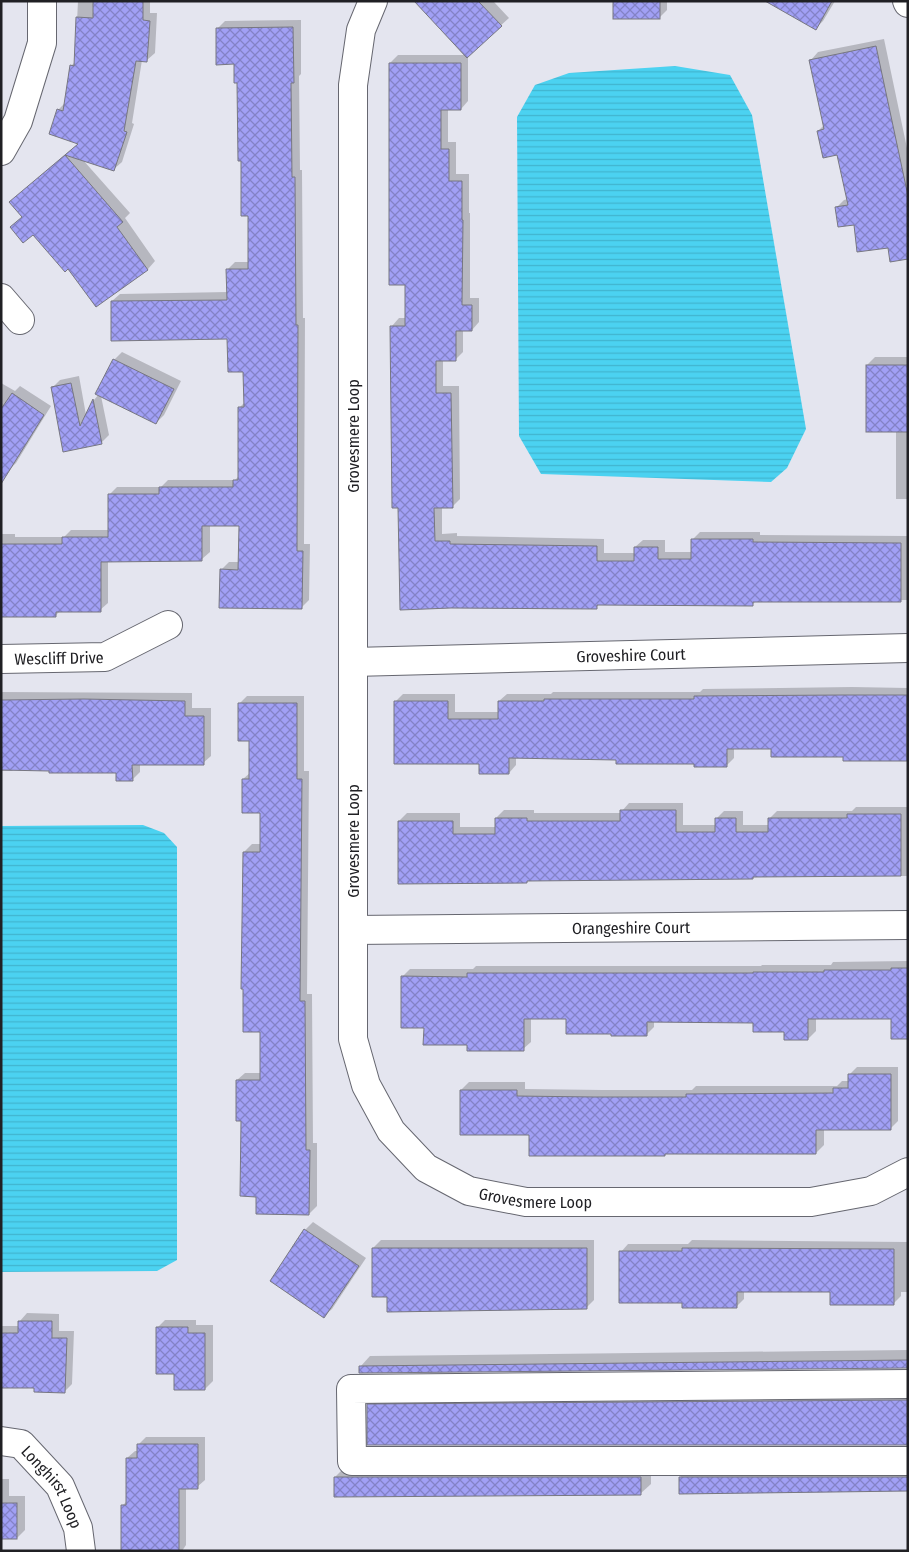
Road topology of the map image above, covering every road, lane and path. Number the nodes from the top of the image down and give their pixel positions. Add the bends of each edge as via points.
1 (42, 1) edge
2 (373, 1) edge
3 (1, 151) edge
4 (1, 298) edge
5 (20, 320) dead end
6 (168, 625) dead end
7 (908, 648) edge
8 (1, 659) edge
9 (353, 662) junction
10 (908, 925) edge
11 (353, 930) junction
12 (908, 1172) edge
13 (908, 1384) edge
14 (1, 1441) edge
15 (908, 1461) edge
16 (81, 1551) edge

1 - 3 street via 42,43 18,121
2 - 9 street, Grovesmere Loop via 361,30 353,85
4 - 5 street
6 - 8 street, Wescliff Drive via 105,658
7 - 9 street, Groveshire Court
9 - 11 street, Grovesmere Loop
10 - 11 street, Orangeshire Court
11 - 12 street, Grovesmere Loop via 353,1039 366,1085 391,1131 408,1150 426,1168 469,1191 526,1202 811,1202 871,1191
13 - 15 street via 352,1389 352,1461
14 - 16 street, Longhirst Loop via 21,1444 60,1486 78,1528

